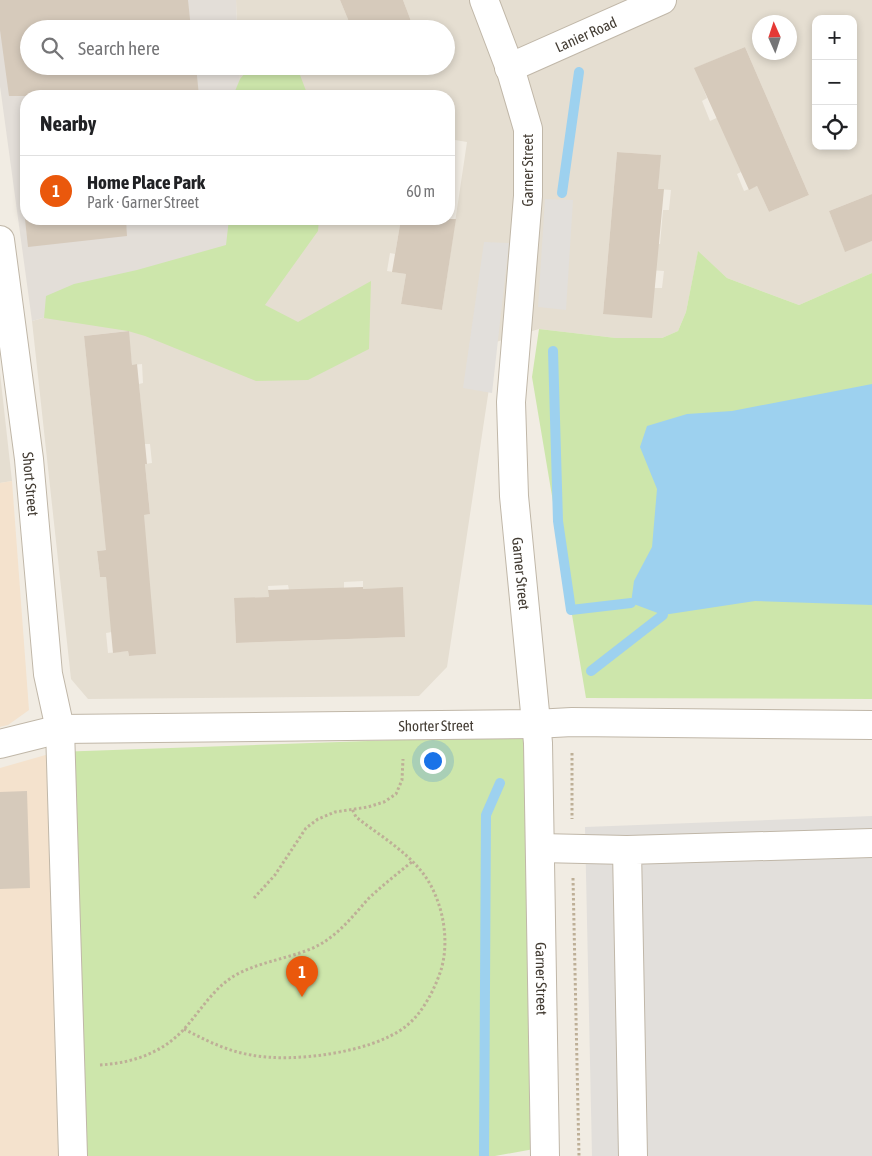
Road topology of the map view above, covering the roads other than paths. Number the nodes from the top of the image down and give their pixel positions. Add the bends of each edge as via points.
1 (484, 0) edge
2 (662, 0) edge
3 (509, 68) junction
4 (0, 240) edge
5 (535, 724) junction
6 (872, 725) edge
7 (60, 729) junction
8 (0, 744) edge
9 (872, 843) edge
10 (540, 848) junction
11 (627, 850) junction
12 (74, 1156) edge
13 (545, 1156) edge
14 (633, 1156) edge

1 - 3 street, Garner Street
2 - 3 street, Lanier Road
3 - 5 street, Garner Street via 528,129 528,196 511,402 514,496
4 - 7 street, Short Street via 29,459 48,674
5 - 6 street, Shorter Street
5 - 7 street, Shorter Street
5 - 10 street, Garner Street
7 - 8 street, Shorter Street
7 - 12 street, Short Street
9 - 11 street
10 - 11 street
10 - 13 street, Garner Street
11 - 14 street

